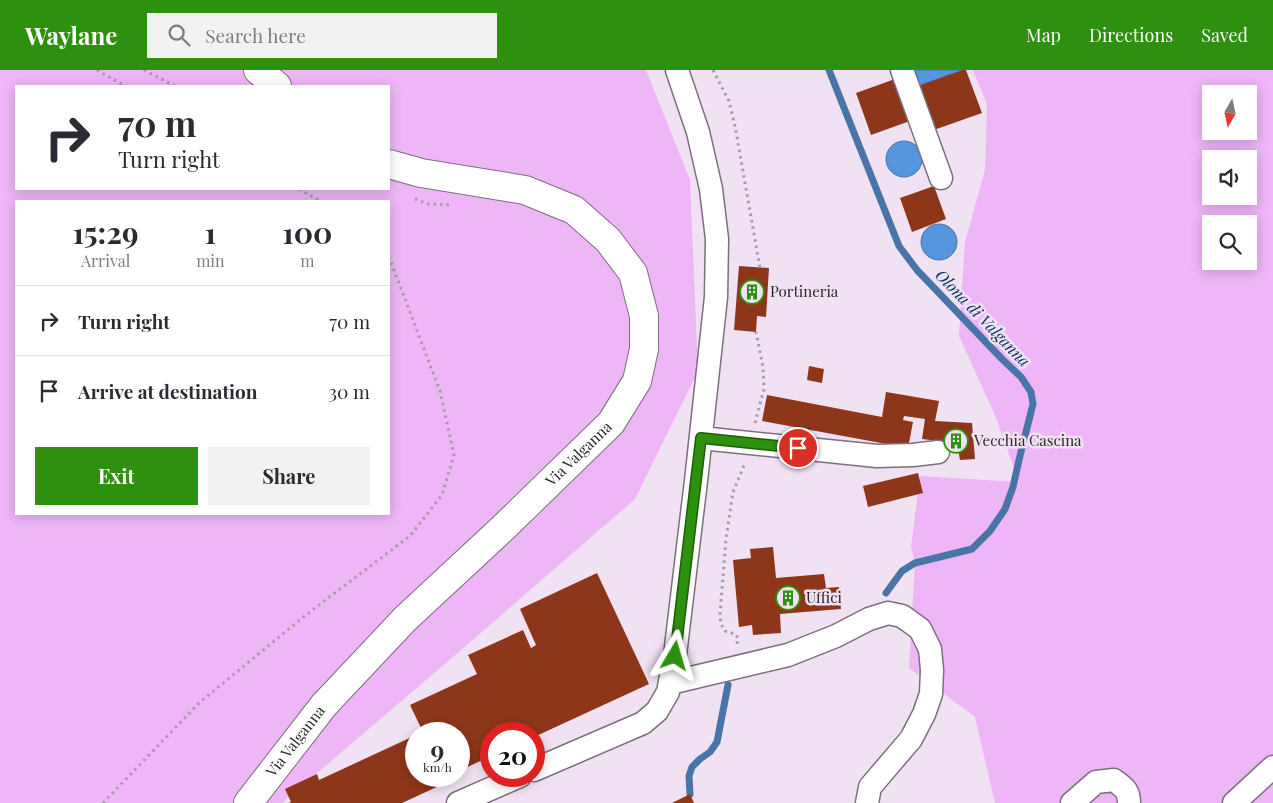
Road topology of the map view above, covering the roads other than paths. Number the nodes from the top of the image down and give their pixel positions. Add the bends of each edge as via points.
1 (258, 70) edge
2 (677, 70) edge
3 (902, 70) edge
4 (276, 85) edge
5 (390, 164) edge
6 (942, 178) dead end
7 (701, 438) junction
8 (938, 452) dead end
9 (670, 683) junction
10 (545, 765) edge
11 (1273, 767) edge
12 (495, 787) edge
13 (248, 803) edge
14 (458, 803) edge
15 (867, 803) edge
16 (1072, 803) edge
17 (1129, 803) edge
18 (1234, 803) edge

1 - 4 main road
2 - 7 street via 698,132 711,188 717,239 716,296
3 - 6 street
5 - 13 main road, Via Valganna via 525,190 574,210 608,240 634,273 644,316 644,349 637,381 611,423 405,619 324,705
7 - 8 street via 877,456
7 - 9 street
9 - 10 street via 657,711 643,723
9 - 15 street via 788,655 888,613 902,616 920,629 930,649 930,694 911,740 870,787
11 - 18 street
12 - 14 street
16 - 17 street via 1096,782 1114,780 1129,795

